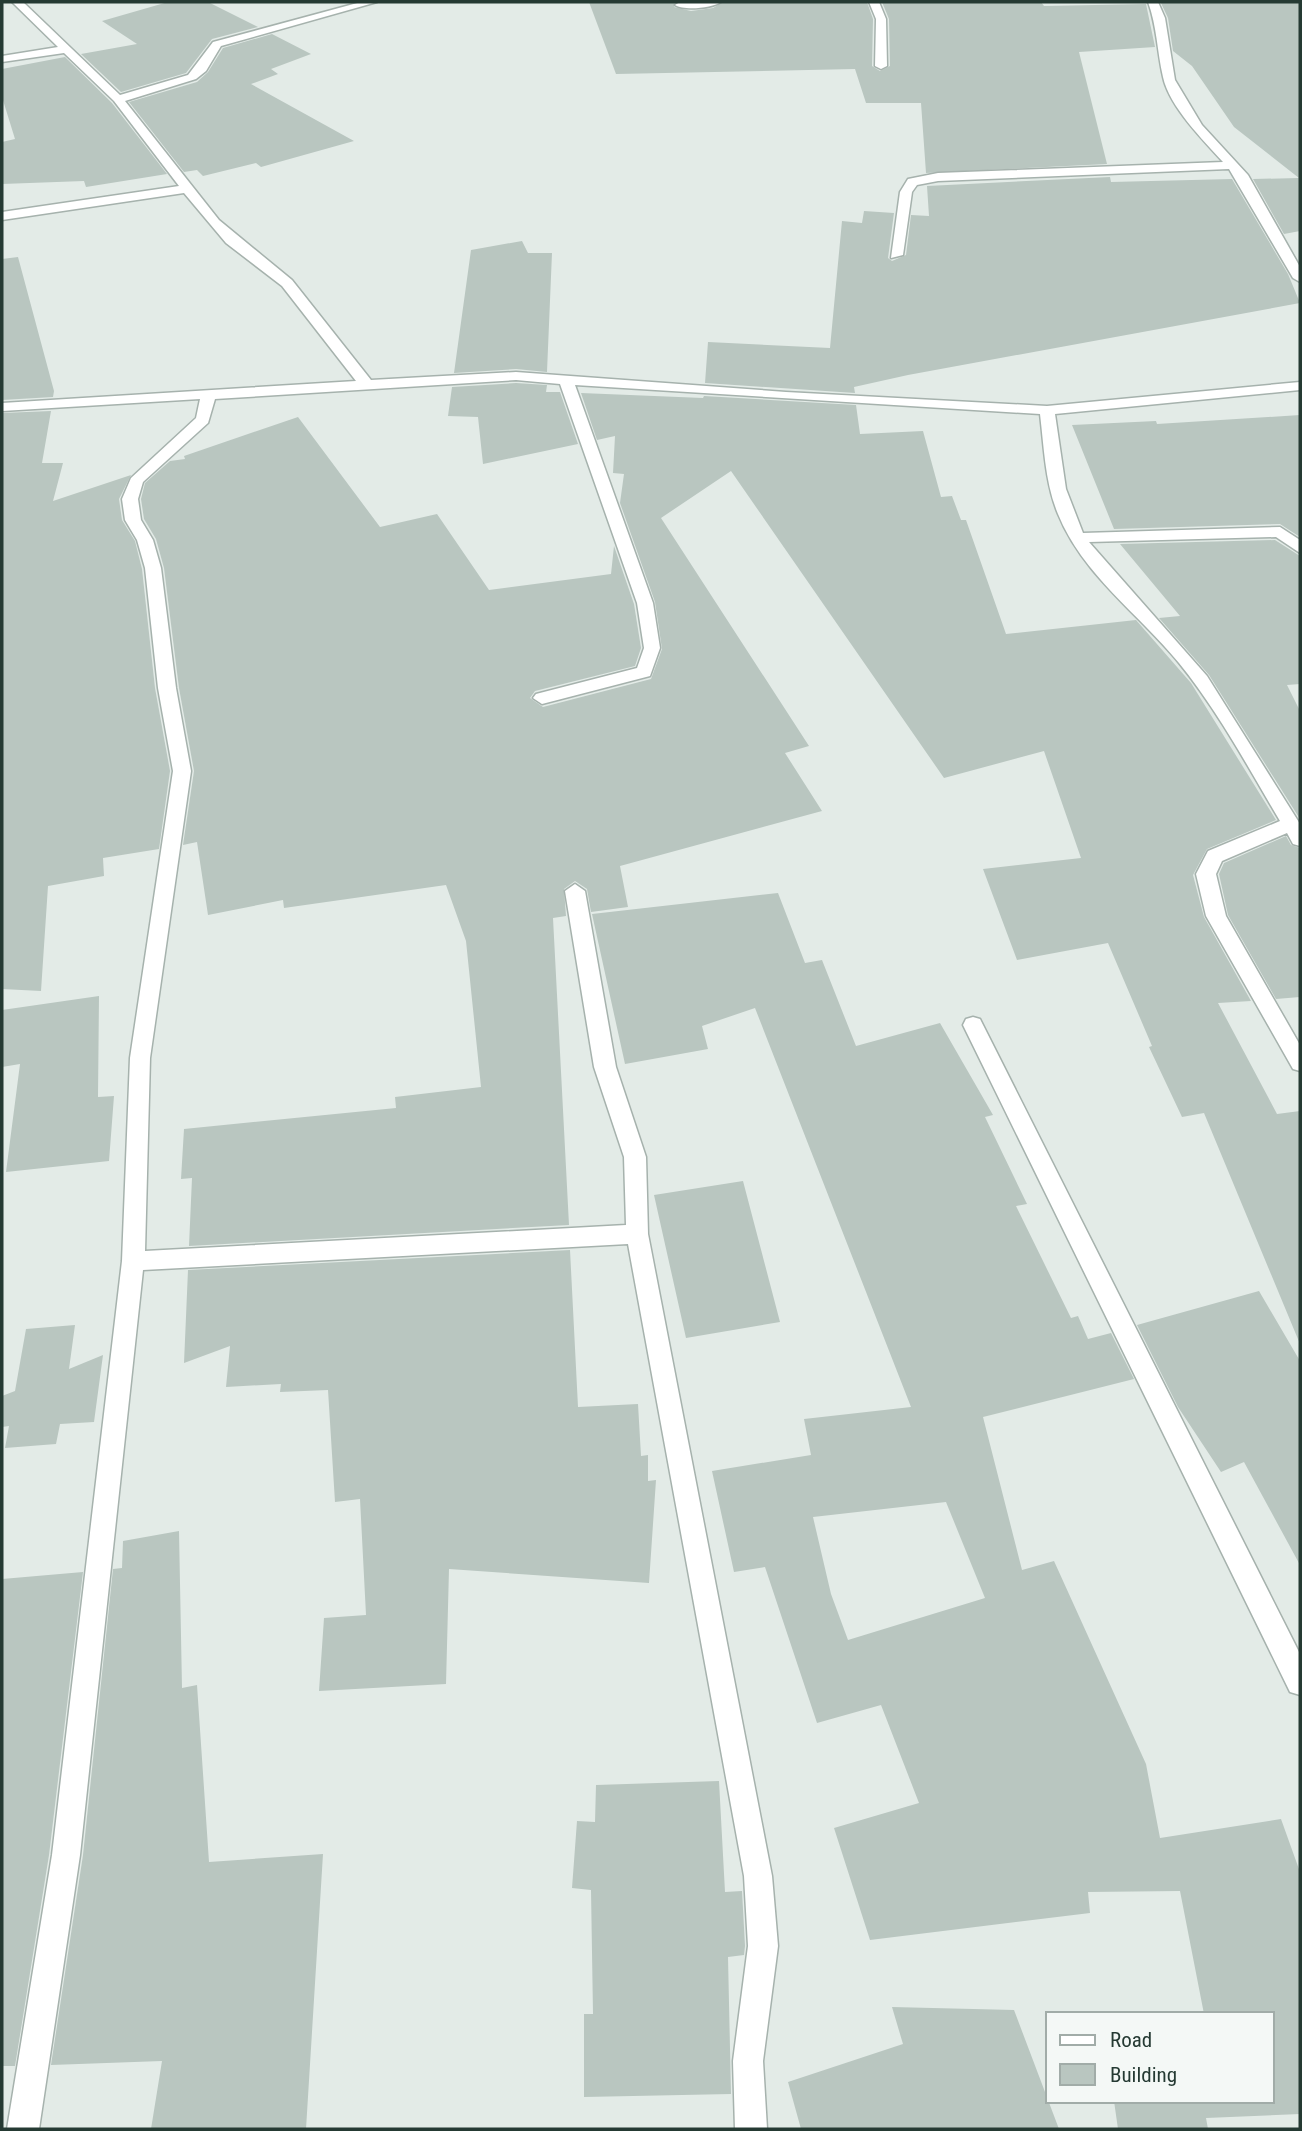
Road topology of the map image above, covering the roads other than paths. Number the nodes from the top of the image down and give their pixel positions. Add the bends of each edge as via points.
1 (17, 2) edge
2 (339, 2) edge
3 (372, 2) edge
4 (716, 2) edge
5 (874, 2) edge
6 (1153, 2) edge
7 (680, 5) dead end
8 (351, 7) junction
9 (68, 49) junction
10 (2, 59) edge
11 (881, 66) dead end
12 (118, 99) junction
13 (1233, 165) junction
14 (187, 189) junction
15 (2, 216) edge
16 (896, 255) dead end
17 (1300, 278) edge
18 (566, 379) junction
19 (366, 384) junction
20 (1300, 386) edge
21 (209, 393) junction
22 (2, 407) edge
23 (1047, 410) junction
24 (1079, 538) junction
25 (1300, 548) edge
26 (542, 698) dead end
27 (1295, 831) edge
28 (575, 891) dead end
29 (973, 1025) dead end
30 (1300, 1063) edge
31 (637, 1234) junction
32 (133, 1261) junction
33 (1300, 1682) edge
34 (23, 2129) edge
35 (751, 2129) edge

1 - 9 street
2 - 8 street
3 - 8 street
4 - 7 street
5 - 11 street via 881,19
6 - 13 street via 1160,18 1169,80 1197,127
8 - 12 street via 217,44 207,51 198,73
9 - 10 street
9 - 12 street
12 - 14 street
13 - 16 street via 938,177 912,182 906,192
13 - 17 street
14 - 15 street
14 - 19 street via 231,240 288,283
18 - 19 street via 516,376
18 - 23 street via 786,397
18 - 26 street via 645,603 652,648 644,672
19 - 21 street
20 - 23 street
21 - 22 street
21 - 32 street via 203,420 136,481 130,499 133,520 153,568 182,771 140,1058
23 - 24 street via 1055,481
24 - 25 street via 1280,532
24 - 27 street via 1184,658
27 - 30 street via 1214,856 1206,874 1216,916
28 - 31 street via 605,1067 635,1157
29 - 33 street
31 - 32 street
31 - 35 street via 758,1875 763,1946 748,2061
32 - 34 street via 66,1855

